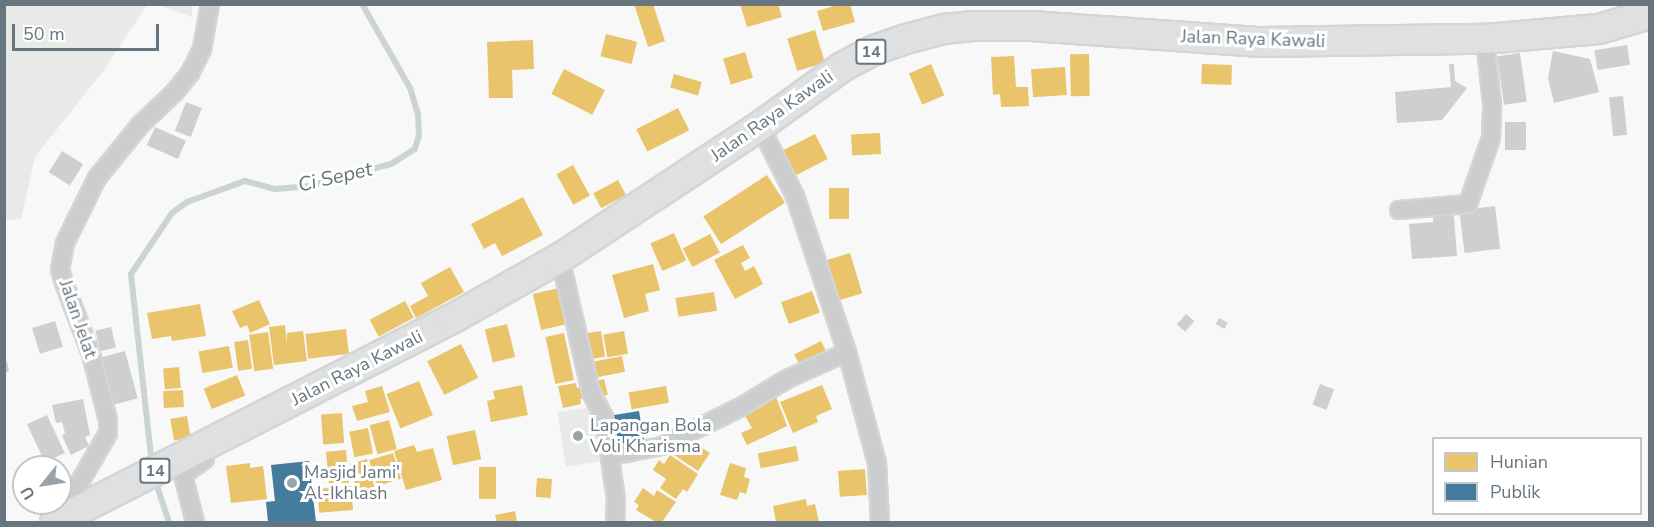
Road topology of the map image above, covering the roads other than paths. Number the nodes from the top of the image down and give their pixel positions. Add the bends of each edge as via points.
1 (210, 4) edge
2 (1650, 14) edge
3 (1485, 39) junction
4 (760, 126) junction
5 (1399, 210) dead end
6 (560, 258) junction
7 (847, 352) junction
8 (203, 446) junction
9 (611, 456) junction
10 (56, 522) edge
11 (195, 522) edge
12 (615, 522) edge
13 (880, 522) edge

1 - 10 street, Jalan Jelat via 202,49 190,73 97,178 65,243 60,269 91,354 108,433
2 - 3 highway, Jalan Raya Kawali / 14 via 1599,29
3 - 4 highway, Jalan Raya Kawali / 14 via 1261,42 1031,26 944,29 874,50 842,67
3 - 5 street via 1492,103 1491,138 1468,204
4 - 6 highway, Jalan Raya Kawali / 14
4 - 7 street via 795,196
6 - 8 highway, Jalan Raya Kawali / 14 via 452,320
6 - 9 street via 591,392 604,417
7 - 9 street via 787,379 662,446
7 - 13 street via 877,463
8 - 10 highway, Jalan Raya Kawali / 14
8 - 11 street via 204,460 183,475
9 - 12 street

